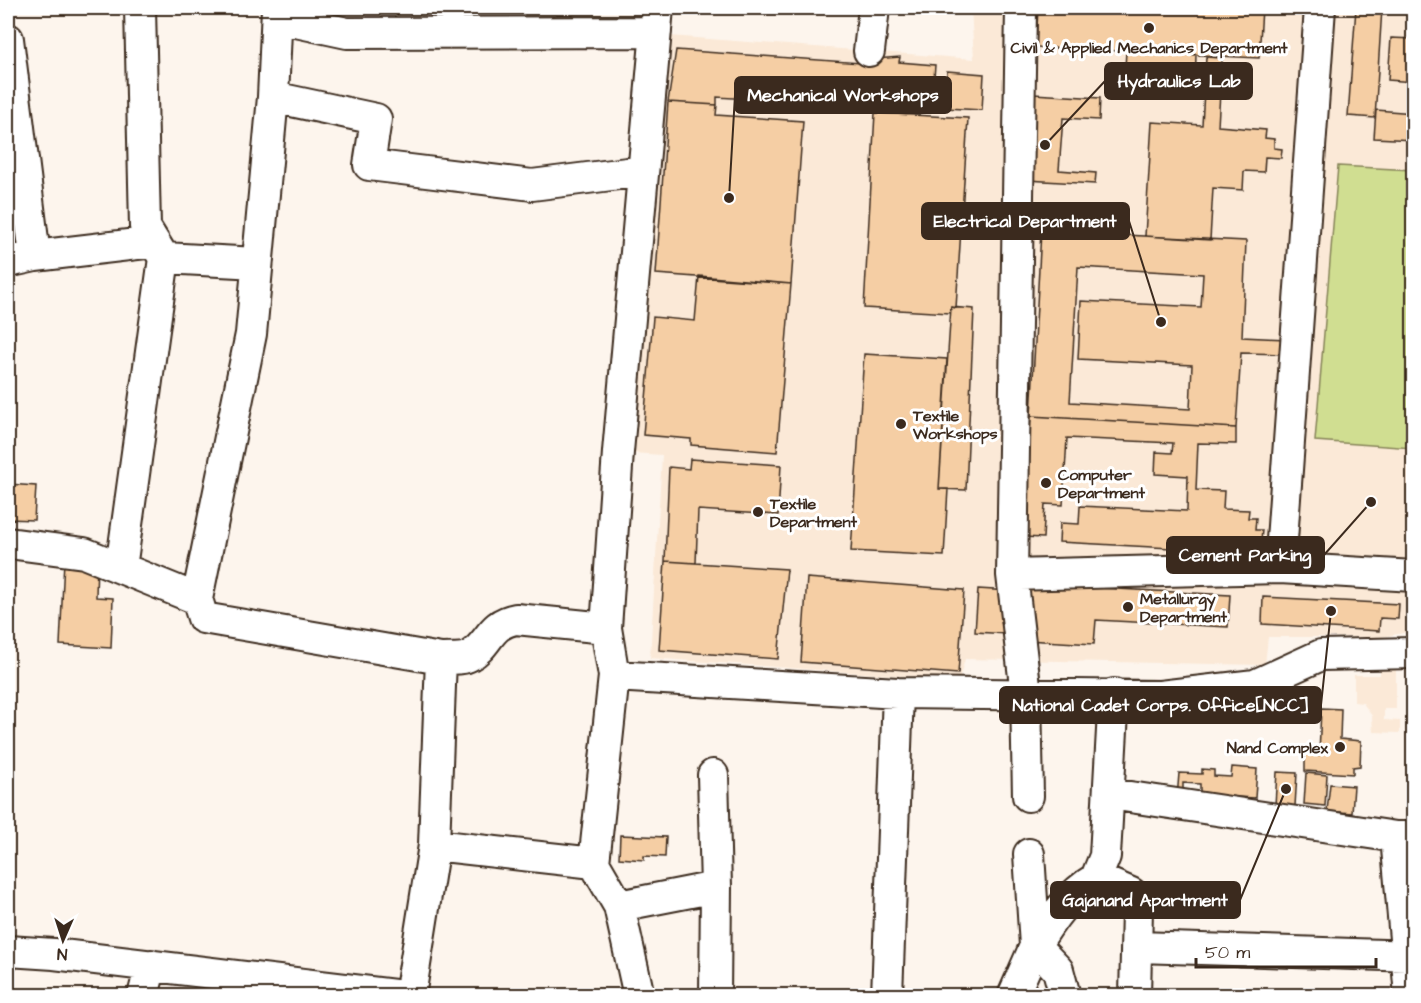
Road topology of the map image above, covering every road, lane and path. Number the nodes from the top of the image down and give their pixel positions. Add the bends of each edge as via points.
1 (140, 8) edge
2 (874, 8) edge
3 (1020, 8) edge
4 (1320, 8) edge
5 (277, 13) edge
6 (657, 20) edge
7 (8, 39) edge
8 (869, 51) dead end
9 (273, 97) junction
10 (644, 171) junction
11 (159, 250) junction
12 (21, 259) edge
13 (257, 263) junction
14 (8, 543) edge
15 (121, 568) junction
16 (1280, 568) junction
17 (1012, 575) junction
18 (1413, 576) edge
19 (197, 599) junction
20 (606, 628) junction
21 (1413, 653) edge
22 (441, 659) junction
23 (614, 676) junction
24 (898, 693) junction
25 (1026, 694) junction
26 (1114, 694) junction
27 (713, 775) dead end
28 (1110, 794) junction
29 (1028, 796) dead end
30 (1405, 837) edge
31 (434, 845) junction
32 (1029, 854) dead end
33 (594, 862) junction
34 (1096, 878) junction
35 (716, 887) junction
36 (620, 906) junction
37 (1035, 946) junction
38 (1138, 947) junction
39 (8, 951) edge
40 (1409, 956) edge
41 (151, 966) junction
42 (143, 996) edge
43 (403, 996) edge
44 (410, 996) edge
45 (639, 996) edge
46 (715, 996) edge
47 (887, 996) edge
48 (1013, 996) edge
49 (1065, 996) edge
50 (1135, 996) edge
51 (1410, 996) edge

1 - 11 street via 145,227
2 - 8 street
3 - 17 street
4 - 16 street
5 - 6 street via 347,33
5 - 9 street
6 - 10 street
7 - 12 street
9 - 10 street via 376,119 369,165 532,185
9 - 13 street
10 - 20 street
11 - 12 street
11 - 13 street
11 - 15 street
13 - 19 street via 251,334
14 - 15 street via 84,553
15 - 19 street
16 - 17 street
16 - 18 street via 1370,563
17 - 25 street
19 - 22 street via 203,618
20 - 22 street via 502,621 467,658
20 - 23 street
21 - 26 street via 1321,655 1255,685 1160,696
22 - 31 street
23 - 24 street
23 - 33 street
24 - 25 street
24 - 47 street
25 - 26 street
25 - 29 street
26 - 28 street
27 - 35 street
28 - 30 street
28 - 34 street via 1105,856
30 - 40 street
31 - 33 street
31 - 44 street
32 - 37 street
33 - 36 street
34 - 37 street via 1066,902
34 - 38 street via 1131,893 1137,909
35 - 36 street
35 - 46 street
36 - 45 street
37 - 48 street
37 - 49 street via 1058,970
38 - 40 street
38 - 50 street
39 - 41 street
40 - 51 street
41 - 42 street
41 - 43 street

